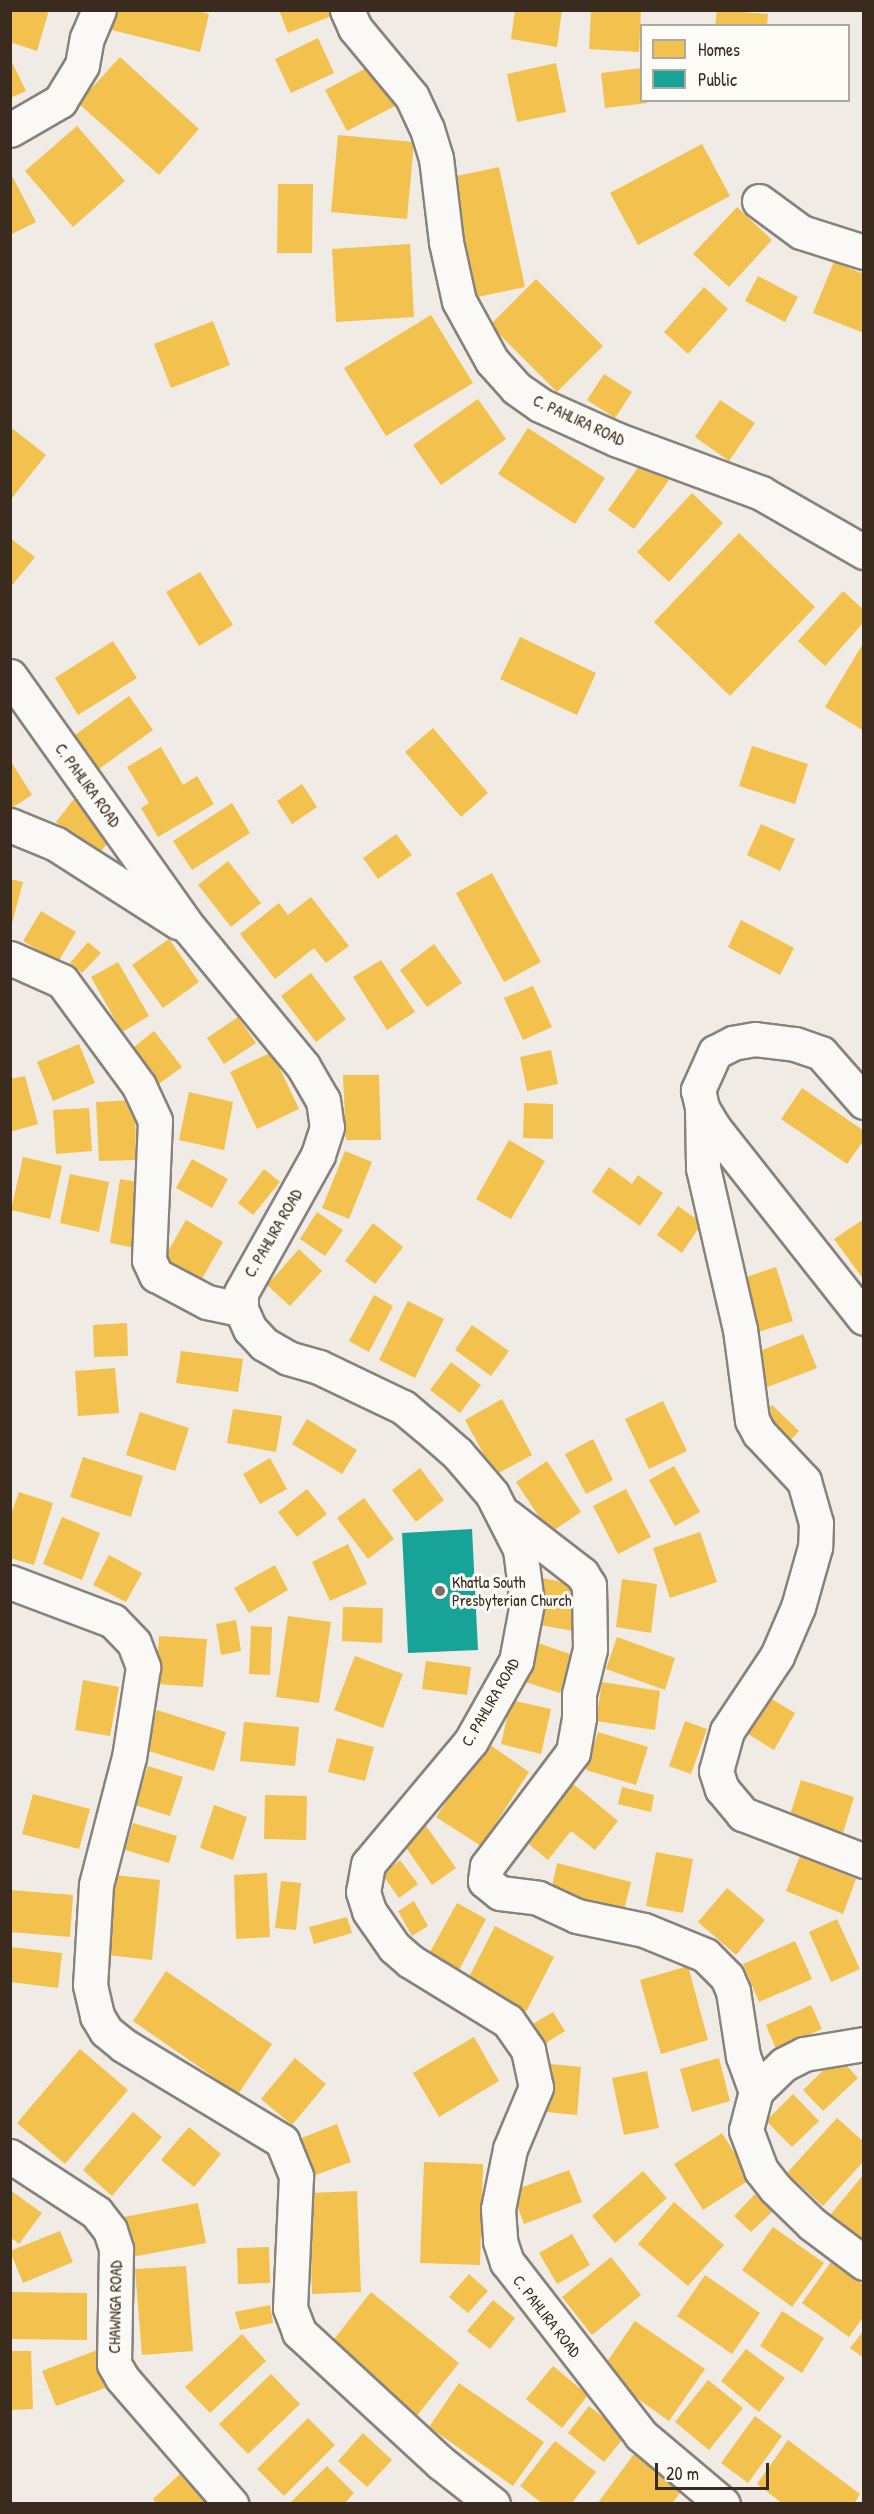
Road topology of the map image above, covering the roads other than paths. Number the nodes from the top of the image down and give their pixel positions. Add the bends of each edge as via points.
1 (99, 10) edge
2 (347, 10) edge
3 (10, 129) edge
4 (759, 201) dead end
5 (864, 252) edge
6 (864, 552) edge
7 (10, 676) edge
8 (10, 825) edge
9 (190, 929) junction
10 (10, 958) edge
11 (864, 1102) edge
12 (702, 1108) junction
13 (241, 1309) junction
14 (864, 1317) edge
15 (501, 1511) junction
16 (10, 1582) edge
17 (864, 1861) edge
18 (864, 2044) edge
19 (756, 2091) junction
20 (10, 2156) edge
21 (864, 2263) edge
22 (231, 2504) edge
23 (493, 2504) edge
24 (723, 2504) edge

1 - 3 street via 87,38 82,65 60,101
2 - 6 street, C. PAHLIRA ROAD via 355,28 412,97 427,129 436,158 446,242 459,301 492,362 516,388 540,405 618,440 760,493
4 - 5 street via 801,232
7 - 9 street, C. PAHLIRA ROAD
8 - 9 street via 56,844
9 - 13 street, C. PAHLIRA ROAD via 303,1066 323,1100 327,1127 318,1155 248,1275 241,1293
10 - 13 street via 62,981 139,1086 155,1121 149,1260 156,1275 207,1302
11 - 12 street via 821,1053 795,1044 755,1039 715,1052 698,1090
12 - 14 street
12 - 17 street via 703,1168 740,1329 749,1410 759,1432 804,1480 816,1523 815,1547 798,1607 777,1656 727,1731 716,1771 722,1789 743,1814
13 - 15 street, C. PAHLIRA ROAD via 250,1329 264,1344 403,1407 457,1453
15 - 19 street via 582,1574 591,1597 591,1630 573,1752 487,1866 485,1881 500,1893 538,1898 576,1916 644,1930 705,1955 727,1977 733,1991 745,2065
15 - 24 street, C. PAHLIRA ROAD via 520,1549 526,1574 527,1603 516,1661 471,1741 368,1864 363,1892 369,1911 394,1947 410,1961 508,2021 528,2050 536,2087 510,2149 498,2209 500,2241 507,2262 641,2435
16 - 23 street via 113,1621 134,1643 143,1667 129,1757 96,1885 90,1985 97,2016 123,2045 282,2141 296,2176 290,2308 299,2332 441,2463
18 - 19 street via 804,2054 784,2064
19 - 21 street via 746,2130 761,2170 812,2224
20 - 22 street, CHAWNGA ROAD via 96,2212 110,2230 116,2249 114,2364

